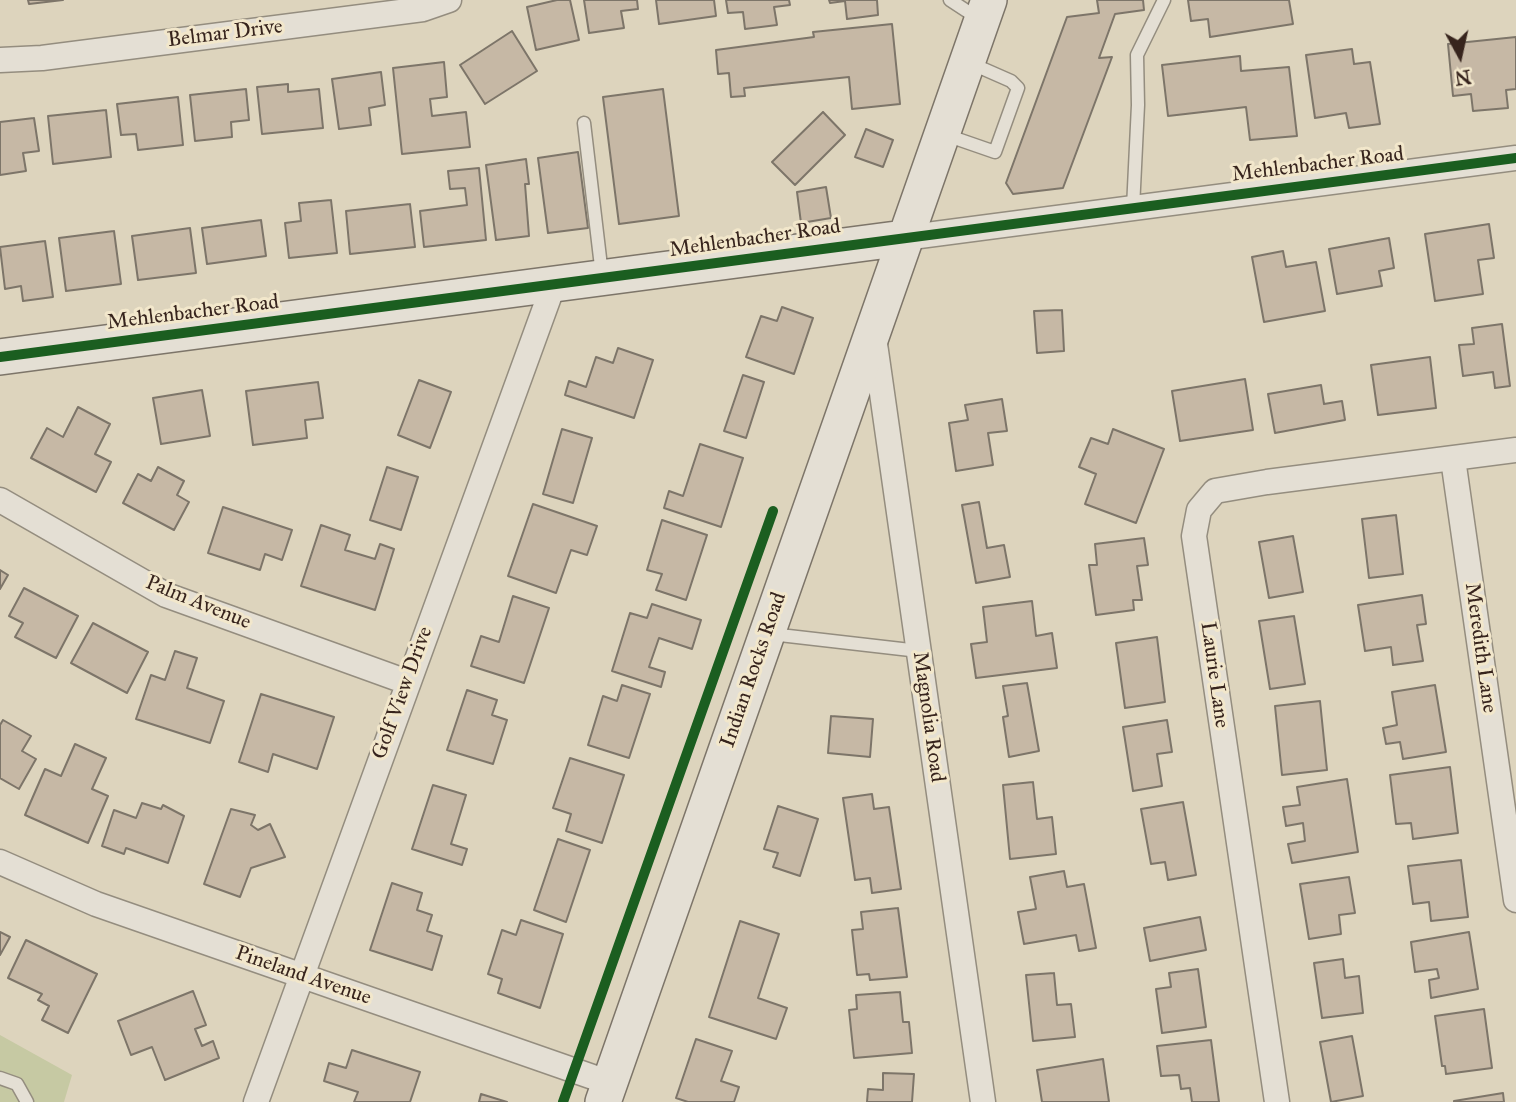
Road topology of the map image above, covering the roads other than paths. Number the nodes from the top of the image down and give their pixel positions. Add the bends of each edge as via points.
1 (449, 0) edge
2 (950, 0) edge
3 (1164, 0) edge
4 (985, 10) edge
5 (0, 60) edge
6 (967, 62) junction
7 (584, 123) dead end
8 (941, 133) junction
9 (1516, 158) edge
10 (1133, 208) junction
11 (904, 238) junction
12 (603, 279) junction
13 (553, 286) junction
14 (873, 331) junction
15 (0, 357) edge
16 (1516, 450) edge
17 (1453, 459) junction
18 (0, 500) edge
19 (767, 634) junction
20 (919, 651) junction
21 (407, 682) junction
22 (0, 862) edge
23 (1516, 900) edge
24 (301, 975) junction
25 (0, 1078) edge
26 (606, 1092) edge
27 (27, 1102) edge
28 (256, 1102) edge
29 (983, 1102) edge
30 (1277, 1102) edge

1 - 5 street, Belmar Drive via 423,9
2 - 4 lane
3 - 10 lane via 1137,54
4 - 6 street, Indian Rocks Road
6 - 8 street, Indian Rocks Road
6 - 8 lane via 1018,88 1000,140 995,152
7 - 12 lane
8 - 11 street, Indian Rocks Road
9 - 10 street, Mehlenbacher Road
10 - 11 street, Mehlenbacher Road
11 - 12 street, Mehlenbacher Road
11 - 14 street, Indian Rocks Road
12 - 13 street, Mehlenbacher Road
13 - 15 street, Mehlenbacher Road
13 - 21 street, Golf View Drive
14 - 19 street, Indian Rocks Road
14 - 20 street, Magnolia Road
16 - 17 street
17 - 23 street, Meredith Lane
17 - 30 street, Laurie Lane via 1215,491 1199,510 1194,536
18 - 21 street, Palm Avenue via 166,595
19 - 20 lane
19 - 26 street, Indian Rocks Road
20 - 29 street, Magnolia Road
21 - 24 street, Golf View Drive
22 - 24 street, Pineland Avenue via 96,904
24 - 26 street, Pineland Avenue
24 - 28 street, Golf View Drive
25 - 27 lane via 17,1084

